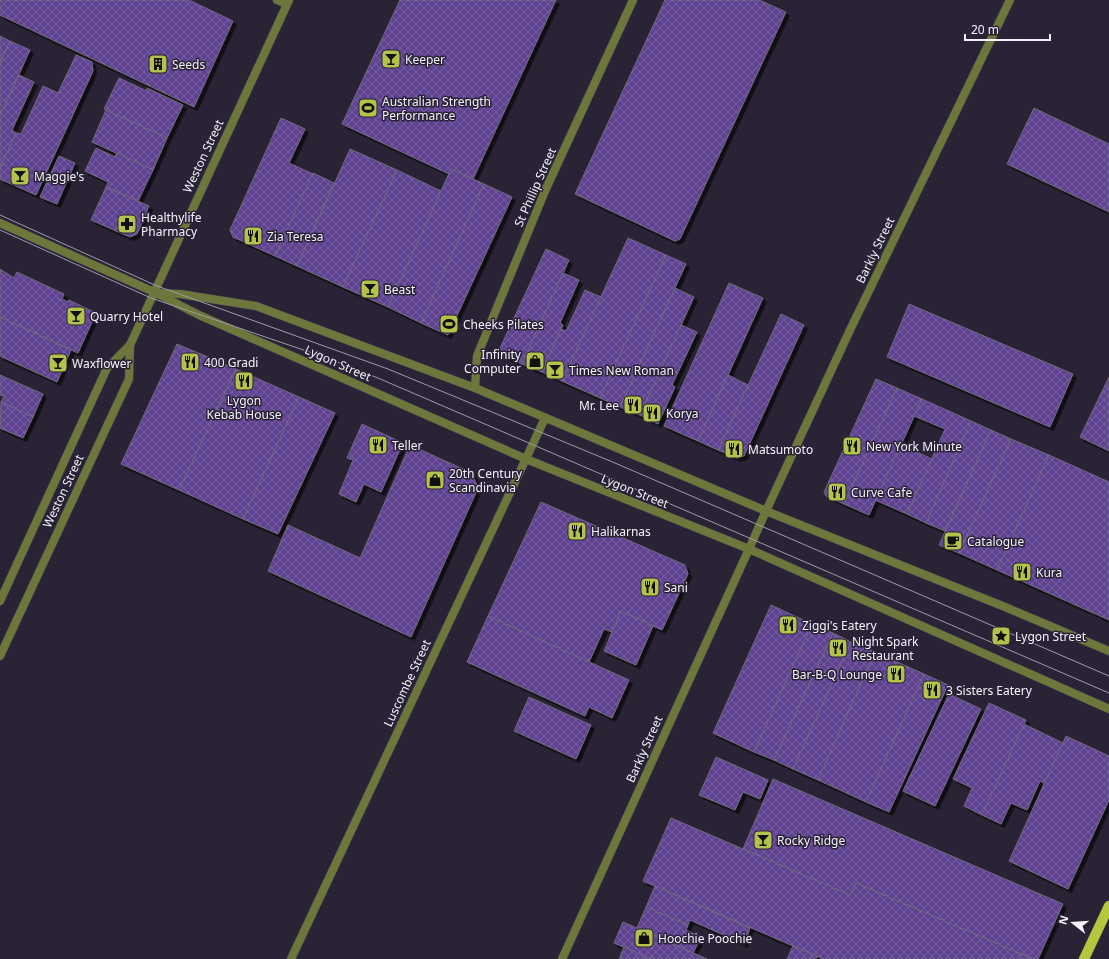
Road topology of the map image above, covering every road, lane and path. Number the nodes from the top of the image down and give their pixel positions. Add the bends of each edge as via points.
1 (277, 0) edge
2 (633, 0) edge
3 (1010, 0) edge
4 (288, 2) edge
5 (0, 223) edge
6 (154, 292) junction
7 (130, 345) junction
8 (475, 388) junction
9 (545, 418) junction
10 (526, 460) junction
11 (766, 511) junction
12 (749, 549) junction
13 (0, 601) edge
14 (3, 643) edge
15 (1109, 651) edge
16 (0, 656) edge
17 (1109, 709) edge
18 (1109, 906) edge
19 (291, 959) edge
20 (562, 959) edge
21 (1084, 959) edge

1 - 4 street
2 - 8 street, St Phillip Street via 545,191 477,356
3 - 11 street, Barkly Street via 850,330
4 - 6 street, Weston Street
5 - 6 street, Lygon Street
6 - 7 street, Weston Street
6 - 8 street, Lygon Street via 256,306
6 - 10 street, Lygon Street via 199,315
7 - 13 street, Weston Street via 107,368
7 - 14 street, Weston Street via 129,379
8 - 9 street, Lygon Street
9 - 10 street, Luscombe Street
9 - 11 street, Lygon Street
10 - 12 street, Lygon Street
10 - 19 street, Luscombe Street
11 - 12 street, Barkly Street
11 - 15 street, Lygon Street
12 - 17 street, Lygon Street
12 - 20 street, Barkly Street
14 - 16 street, Weston Street
18 - 21 main road

